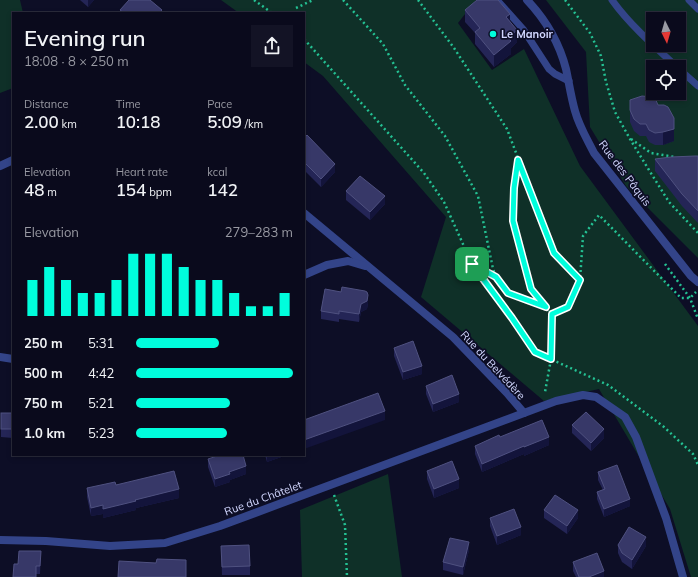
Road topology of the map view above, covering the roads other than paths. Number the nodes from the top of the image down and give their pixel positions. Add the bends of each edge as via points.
1 (497, 0) edge
2 (527, 0) edge
3 (612, 0) edge
4 (689, 0) edge
5 (698, 9) edge
6 (668, 60) edge
7 (686, 75) edge
8 (569, 81) junction
9 (698, 86) edge
10 (12, 160) edge
11 (0, 166) edge
12 (305, 214) edge
13 (370, 267) junction
14 (305, 275) edge
15 (698, 282) edge
16 (0, 357) edge
17 (12, 359) edge
18 (524, 413) junction
19 (0, 540) edge
20 (683, 577) edge

1 - 8 lane via 523,29 549,69
2 - 8 street, Rue des Pâquis via 550,28 559,47
3 - 6 lane
4 - 5 lane
7 - 9 lane
8 - 15 street, Rue des Pâquis via 575,112 594,153
10 - 11 street
12 - 13 street, Rue du Belvédère
13 - 14 street via 348,261 327,265
13 - 18 street, Rue du Belvédère via 452,337
16 - 17 street
18 - 19 street, Rue du Châtelet via 220,526 165,542 110,546
18 - 20 street, Rue du Belvédère via 556,401 583,395 596,397 625,417 636,437 666,518

